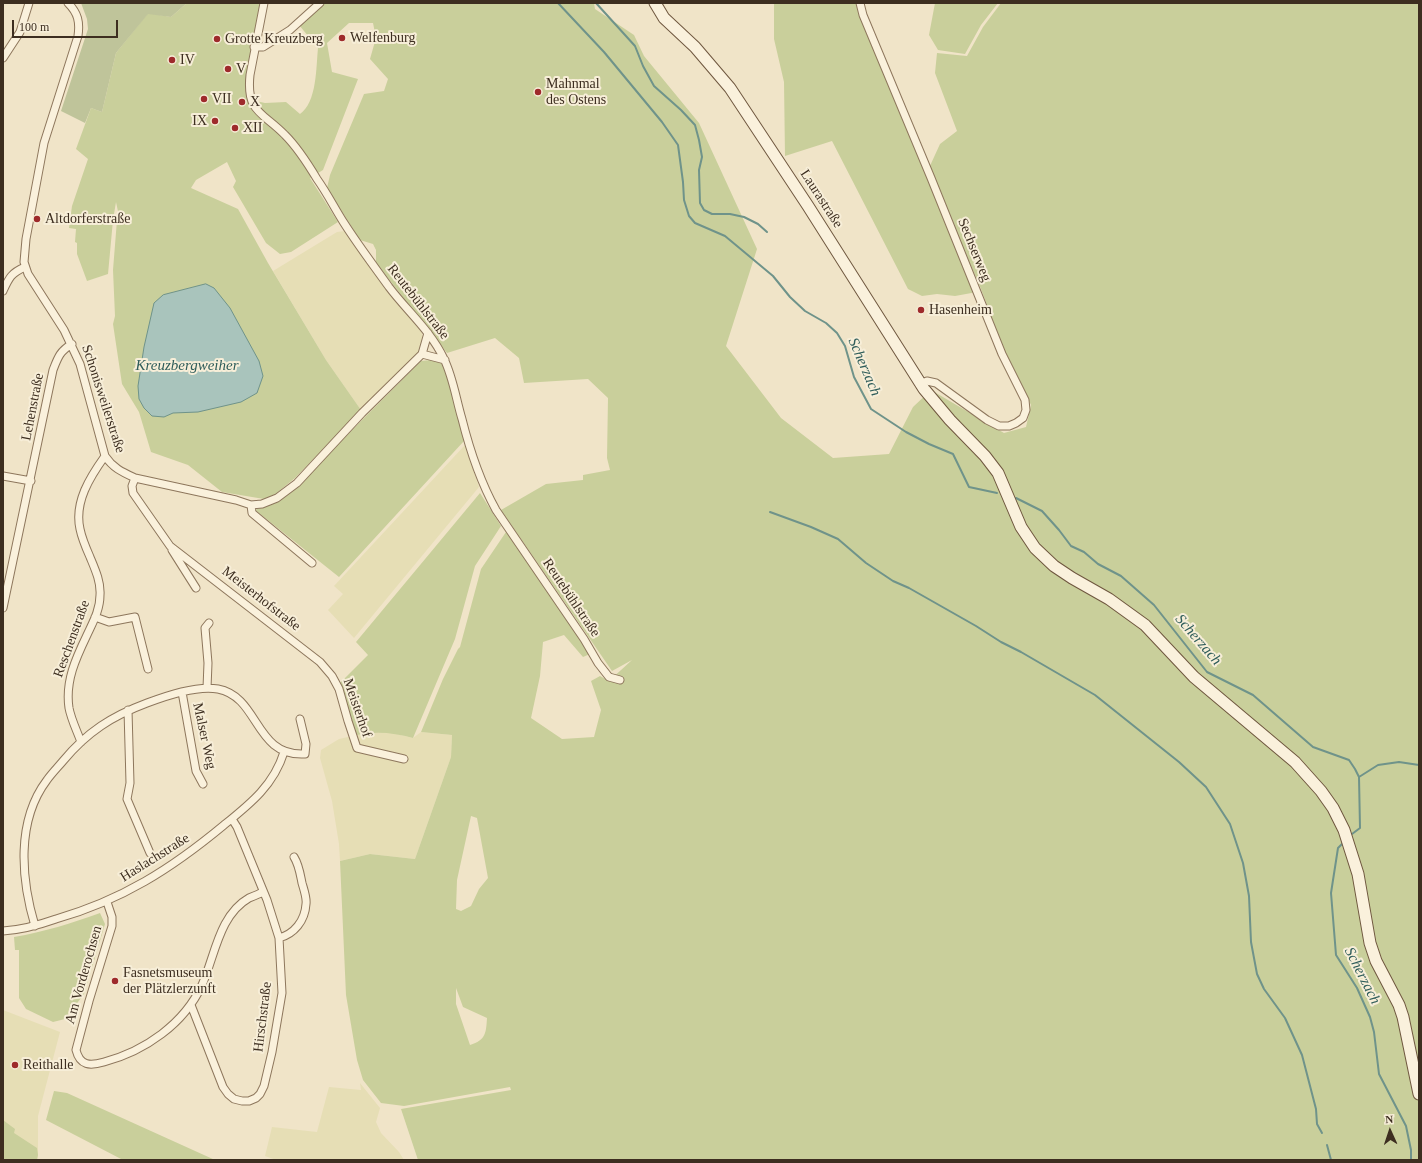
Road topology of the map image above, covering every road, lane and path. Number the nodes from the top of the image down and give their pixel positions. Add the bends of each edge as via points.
1 (29, 3) edge
2 (68, 3) edge
3 (264, 3) edge
4 (320, 3) edge
5 (655, 3) edge
6 (860, 3) edge
7 (254, 47) junction
8 (3, 58) edge
9 (25, 267) junction
10 (3, 291) edge
11 (428, 333) junction
12 (72, 344) junction
13 (422, 354) junction
14 (445, 360) junction
15 (920, 384) junction
16 (105, 456) junction
17 (3, 476) edge
18 (135, 478) junction
19 (31, 481) junction
20 (251, 505) junction
21 (170, 546) junction
22 (312, 563) dead end
23 (196, 588) dead end
24 (3, 608) edge
25 (95, 617) junction
26 (209, 623) dead end
27 (148, 669) dead end
28 (332, 676) joint
29 (620, 680) dead end
30 (207, 688) junction
31 (182, 692) junction
32 (128, 710) junction
33 (300, 719) dead end
34 (80, 742) junction
35 (284, 752) junction
36 (404, 759) dead end
37 (203, 784) dead end
38 (232, 819) junction
39 (150, 853) dead end
40 (294, 856) dead end
41 (263, 892) junction
42 (107, 902) junction
43 (35, 926) junction
44 (3, 931) edge
45 (279, 938) junction
46 (191, 1005) junction
47 (1419, 1094) edge

1 - 8 street via 20,32
2 - 9 street via 79,20 78,36 44,143 26,239
3 - 7 street, Reutebühlstraße
4 - 7 street via 290,30 263,47
5 - 15 street, Laurastraße via 664,18 695,47 730,88
6 - 15 street, Sechserweg via 1002,354 1025,400 1026,410 1023,418 1016,423 999,426 936,383 927,381
7 - 11 street, Reutebühlstraße via 249,84 254,106 302,155 373,265
9 - 10 street via 15,272
9 - 12 street, Schonisweilerstraße
11 - 13 street, Schonisweilerstraße
11 - 14 street, Reutebühlstraße
12 - 16 street, Schonisweilerstraße via 80,364
12 - 19 street, Lehenstraße via 63,349 53,370
13 - 14 street
13 - 20 street, Schonisweilerstraße via 297,482 277,498
14 - 29 street, Reutebühlstraße via 475,466 493,504 598,662 609,677
15 - 47 street, Laurastraße via 998,473 1021,527 1035,548 1054,566 1109,599 1145,626 1194,677 1295,762 1333,808 1344,830 1358,874 1370,942 1376,961 1403,1017
16 - 18 street, Schonisweilerstraße via 120,471
16 - 25 street, Reschenstraße via 87,483 79,512 79,528 99,583 99,607
17 - 19 street
18 - 20 street, Schonisweilerstraße
18 - 21 street, Meisterhofstraße via 133,493
19 - 24 street, Lehenstraße
20 - 22 street via 252,512
21 - 23 street, Meisterhofstraße
21 - 28 street, Meisterhofstraße via 320,662
25 - 27 street via 110,622 136,617
25 - 34 street, Reschenstraße via 77,655 68,685 70,711
26 - 30 street via 205,628
28 - 36 street, Meisterhof via 339,689 357,748
30 - 31 street
30 - 35 street via 228,692 241,701 269,740
31 - 32 street
31 - 37 street, Malser Weg via 196,771
32 - 34 street via 104,723
32 - 39 street via 130,783 127,799
33 - 35 street via 306,744 305,754 294,755
34 - 43 street via 47,780 30,816 24,879
35 - 38 street, Haslachstraße via 275,774 262,791
38 - 41 street, Hirschstraße via 238,826
38 - 42 street, Haslachstraße via 165,870
40 - 45 street via 299,865 306,904 297,928
41 - 45 street, Hirschstraße
41 - 46 street via 248,899 236,909 224,926
42 - 43 street, Haslachstraße
42 - 46 street, Am Vorderochsen via 112,926 76,1050 84,1063 93,1065 133,1052 171,1027
43 - 44 street, Haslachstraße
45 - 46 street, Hirschstraße via 282,993 264,1086 256,1098 249,1101 234,1099 223,1087

